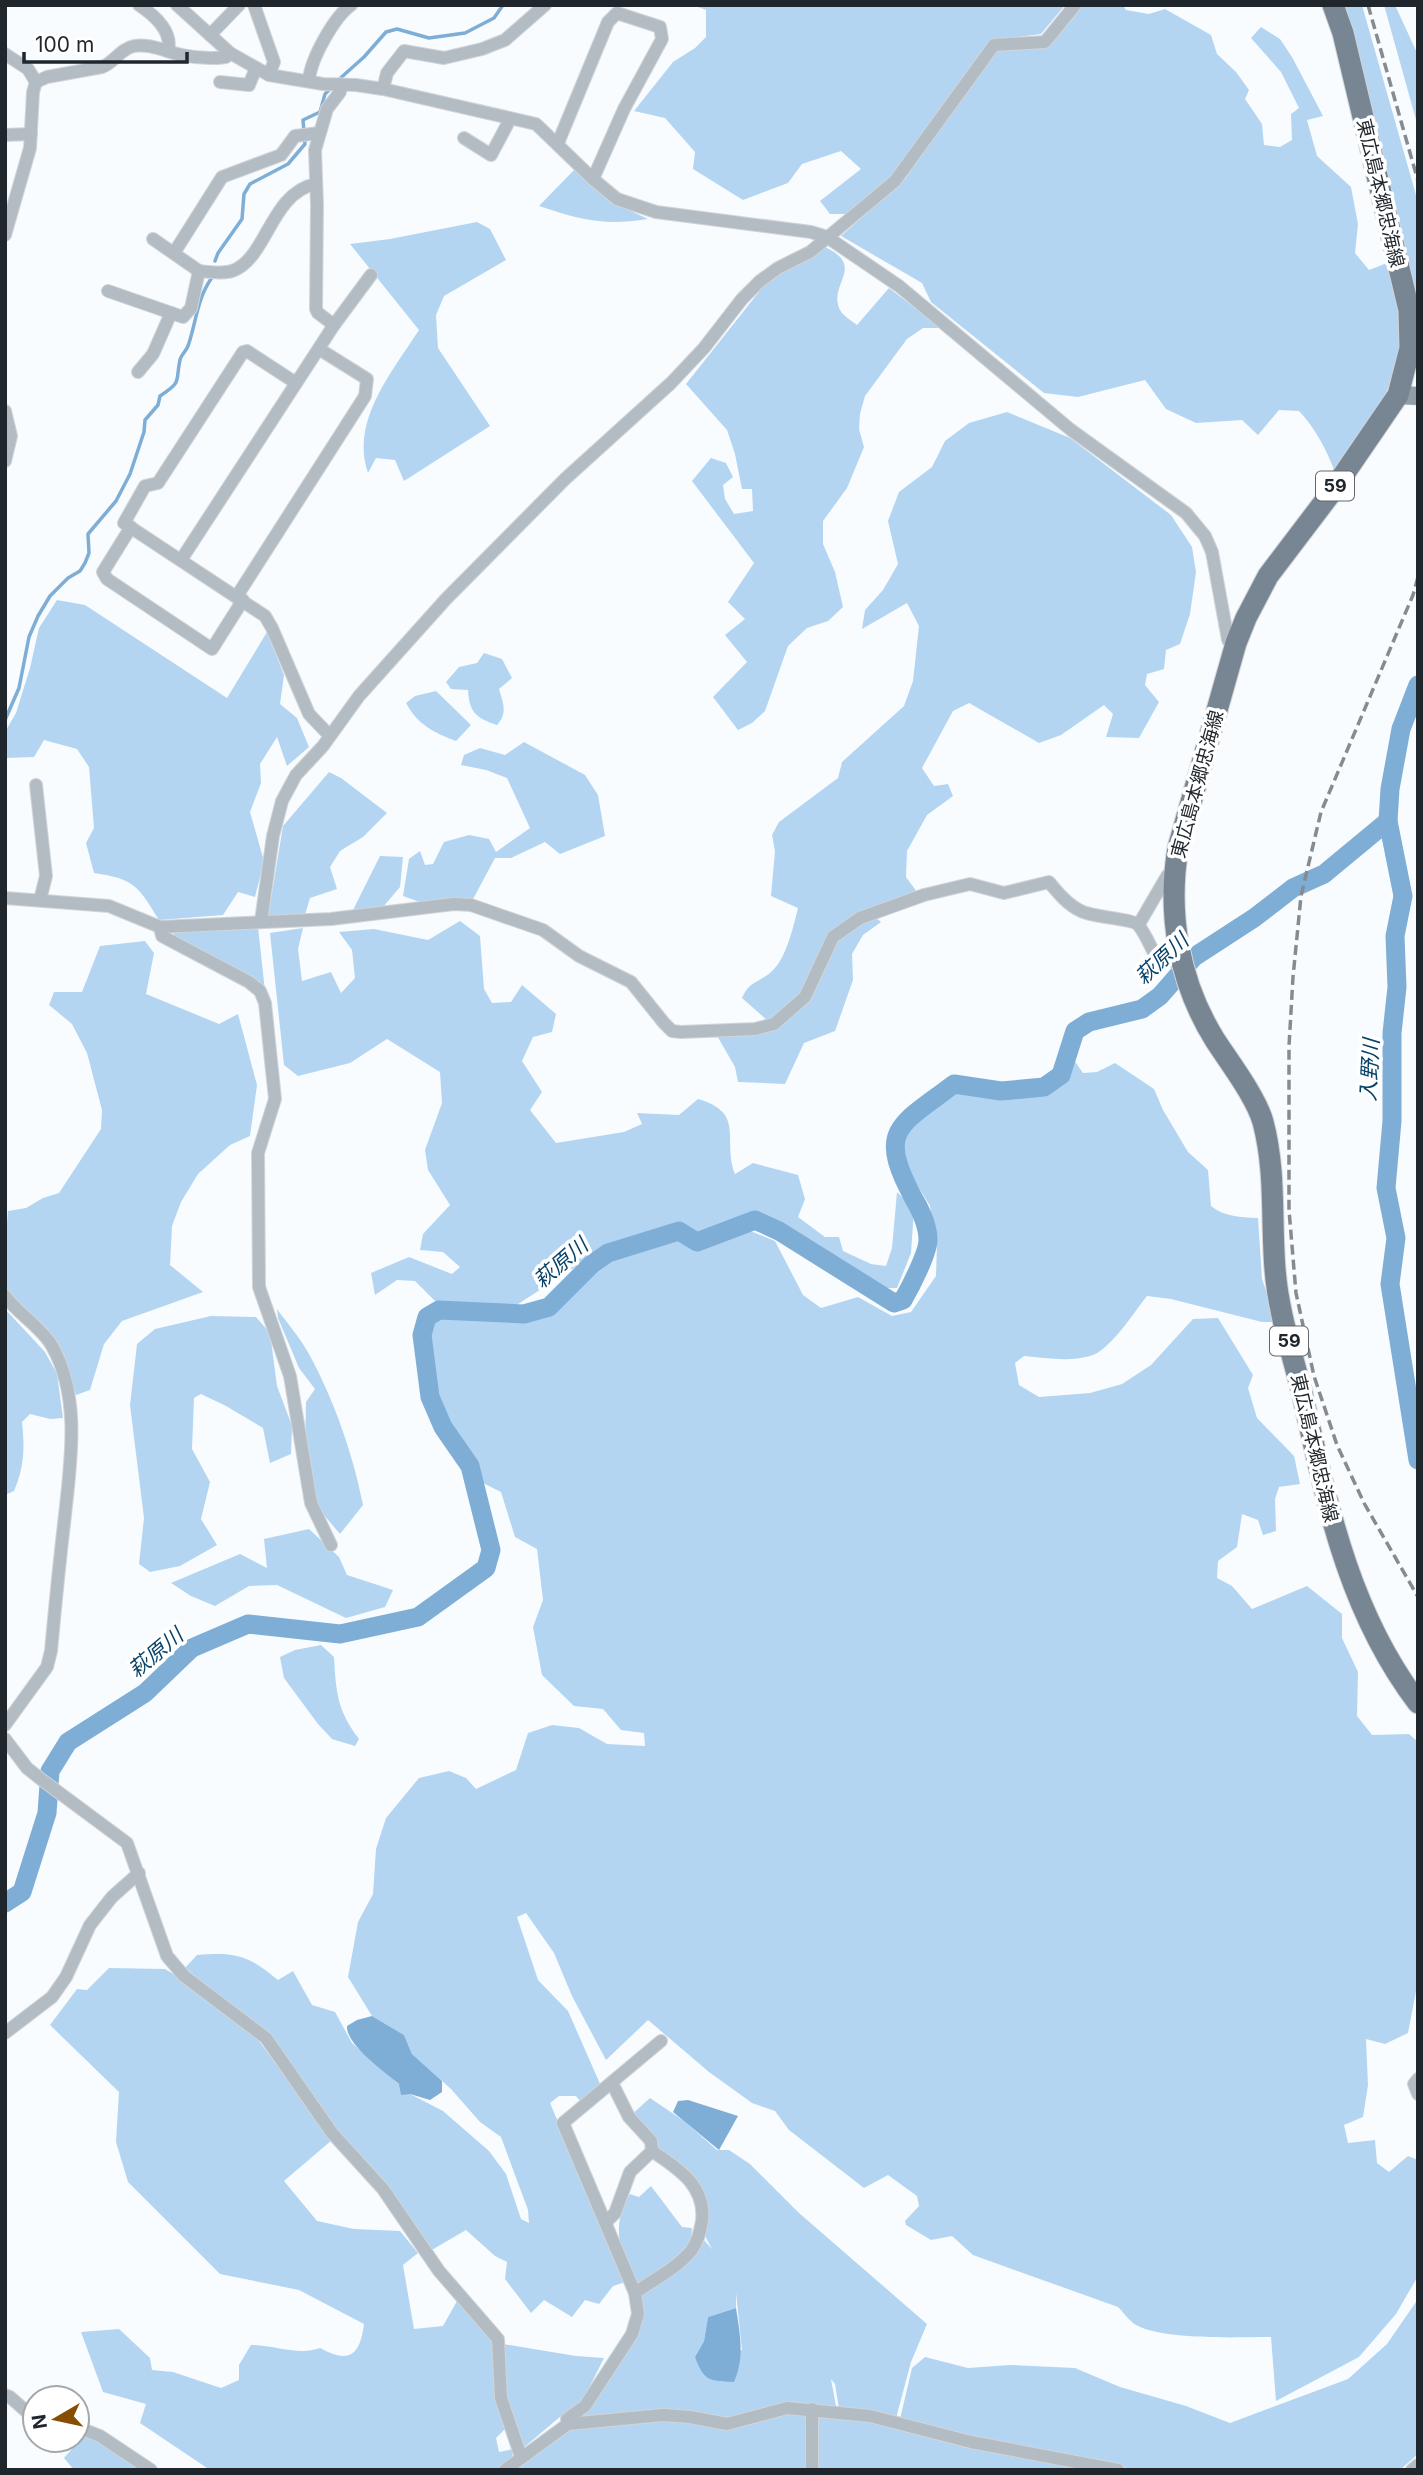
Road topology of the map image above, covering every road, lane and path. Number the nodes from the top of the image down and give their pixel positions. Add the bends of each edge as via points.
1 (139, 5) edge
2 (177, 5) edge
3 (239, 5) edge
4 (254, 5) edge
5 (351, 5) edge
6 (545, 5) edge
7 (1075, 5) edge
8 (1333, 5) edge
9 (210, 35) junction
10 (169, 51) junction
11 (230, 52) junction
12 (5, 54) edge
13 (256, 68) junction
14 (269, 75) junction
15 (309, 81) junction
16 (36, 82) junction
17 (220, 82) dead end
18 (340, 84) junction
19 (383, 89) junction
20 (509, 118) junction
21 (319, 133) junction
22 (31, 134) junction
23 (5, 135) edge
24 (464, 138) dead end
25 (558, 143) junction
26 (593, 180) junction
27 (316, 184) junction
28 (5, 235) edge
29 (827, 237) junction
30 (153, 239) dead end
31 (174, 253) junction
32 (199, 271) junction
33 (372, 275) dead end
34 (108, 291) dead end
35 (171, 313) junction
36 (334, 325) junction
37 (319, 349) junction
38 (138, 372) dead end
39 (296, 383) junction
40 (1409, 395) edge
41 (5, 411) edge
42 (5, 461) edge
43 (131, 527) junction
44 (181, 560) junction
45 (240, 598) junction
46 (1236, 643) junction
47 (329, 735) junction
48 (36, 785) dead end
49 (1174, 876) junction
50 (5, 898) edge
51 (40, 900) junction
52 (261, 921) junction
53 (1139, 925) junction
54 (160, 927) junction
55 (1184, 968) junction
56 (5, 1296) edge
57 (331, 1545) dead end
58 (1418, 1703) edge
59 (5, 1724) edge
60 (5, 1740) edge
61 (139, 1873) junction
62 (5, 2033) edge
63 (661, 2041) dead end
64 (1418, 2079) edge
65 (612, 2082) junction
66 (1418, 2094) edge
67 (652, 2151) junction
68 (606, 2222) junction
69 (635, 2293) junction
70 (5, 2395) edge
71 (21, 2407) edge
72 (811, 2409) junction
73 (568, 2424) junction
74 (91, 2432) edge
75 (521, 2457) junction
76 (1418, 2465) edge
77 (151, 2470) edge
78 (505, 2470) edge
79 (812, 2470) edge
80 (1118, 2470) edge
81 (1412, 2470) edge

1 - 10 street via 163,26
2 - 9 street
3 - 9 street
4 - 14 street via 274,62
5 - 15 street via 342,12 310,67
6 - 19 street via 505,40 482,49 444,58 404,51 387,74
7 - 29 street via 1045,42 995,45 895,181
8 - 40 main road, 東広島本郷忠海線 / 59 via 1409,310
9 - 11 street
10 - 11 street via 218,58
10 - 16 street via 133,46 108,65
11 - 13 street
12 - 16 street via 28,69
13 - 14 street
13 - 17 street via 249,85
14 - 15 street
15 - 18 street
16 - 22 street
18 - 19 street
18 - 21 street
19 - 20 street
20 - 24 street via 491,155
20 - 25 street via 536,124
21 - 27 street
21 - 31 street via 295,136 281,155 222,177
22 - 23 street
22 - 28 street
25 - 26 street
25 - 26 street via 608,22 617,13 660,27 662,39
26 - 29 street via 617,199 656,212
27 - 32 street via 295,193 283,205 245,264 230,272
27 - 36 street via 316,309
29 - 46 street via 899,286 1071,430 1186,513 1212,552 1228,640
29 - 47 street via 760,281 742,299 671,383 565,479 446,599
30 - 31 street
31 - 32 street
32 - 35 street via 191,308 183,317
33 - 36 street
34 - 35 street
35 - 38 street via 153,354
36 - 37 street
37 - 39 street
37 - 45 street via 367,379 365,396
39 - 43 street via 243,352 158,483 145,486 124,523
39 - 44 street
40 - 46 main road, 東広島本郷忠海線 / 59 via 1268,576
41 - 42 street via 11,436
43 - 44 street
43 - 45 street via 103,572 107,579 212,649
44 - 45 street
45 - 47 street via 265,616 309,714
46 - 49 main road, 東広島本郷忠海線 / 59
47 - 52 street via 296,775 282,801
48 - 51 street via 46,876
49 - 53 street via 1167,876
49 - 55 main road, 東広島本郷忠海線 / 59 via 1173,912
50 - 51 street
51 - 54 street via 109,906
52 - 53 street via 471,905 543,930 579,956 631,982 672,1031 681,1032 774,1024 805,997 834,937 860,918 970,884 1004,893 1049,882 1082,912
52 - 54 street
53 - 55 street via 1158,960
54 - 57 street via 162,936 250,982 265,1003 275,1099 258,1153 259,1287 290,1376 310,1503
55 - 58 main road, 東広島本郷忠海線 / 59 via 1199,1014 1262,1119 1272,1164 1275,1271 1336,1538 1353,1587
56 - 59 street via 51,1343 63,1368 72,1455 51,1651 47,1667
60 - 61 street via 27,1768 127,1843
61 - 62 street via 90,1925 52,1997
61 - 75 street via 167,1956 184,1976 266,2038 332,2133 383,2189 439,2271 498,2339 501,2398
63 - 65 street
64 - 66 street via 1414,2084
65 - 67 street via 629,2117 651,2141
65 - 68 street via 564,2123
67 - 68 street via 630,2172 615,2213
67 - 69 street via 682,2172 698,2193 703,2209 700,2234 692,2250
68 - 69 street
69 - 73 street via 638,2314 632,2334 585,2406 567,2418
70 - 71 street
72 - 73 street via 786,2408 727,2424 663,2415
72 - 79 street
72 - 80 street via 870,2416 971,2442
73 - 75 street
74 - 77 street
75 - 78 street
76 - 81 street

